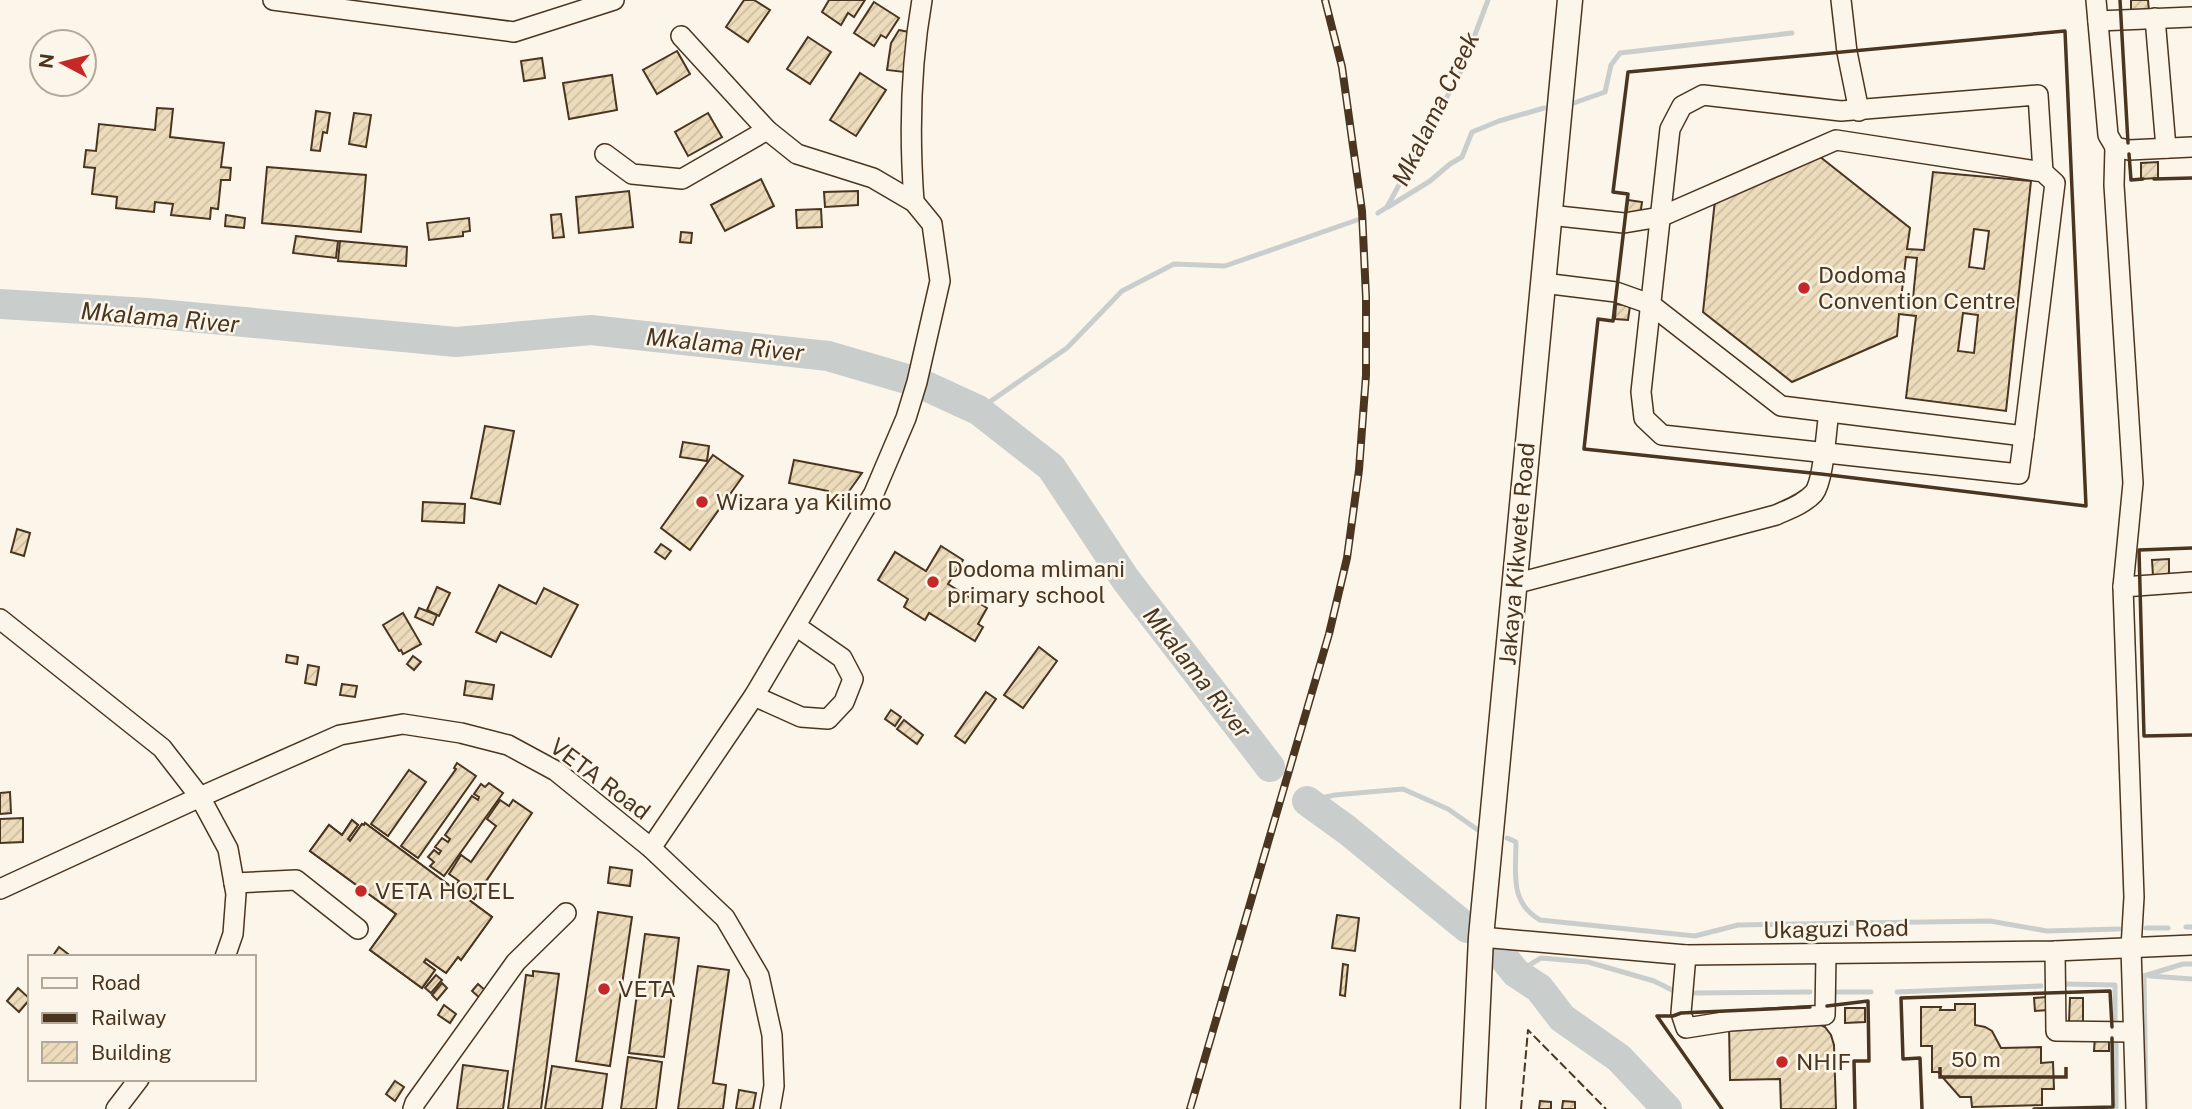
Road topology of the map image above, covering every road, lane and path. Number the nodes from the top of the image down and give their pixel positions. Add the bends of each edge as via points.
1 (273, 0) edge
2 (614, 0) edge
3 (922, 0) edge
4 (1570, 0) edge
5 (1841, 0) edge
6 (2096, 0) edge
7 (2192, 17) edge
8 (2155, 18) junction
9 (2098, 21) junction
10 (681, 36) dead end
11 (1859, 111) junction
12 (767, 130) junction
13 (2115, 147) junction
14 (2192, 147) edge
15 (2166, 148) junction
16 (605, 154) dead end
17 (2043, 172) junction
18 (914, 202) junction
19 (1549, 215) junction
20 (1660, 217) junction
21 (1543, 283) junction
22 (1650, 304) junction
23 (1829, 412) junction
24 (2024, 436) junction
25 (1823, 453) junction
26 (2192, 582) edge
27 (1514, 584) junction
28 (2123, 587) junction
29 (0, 619) edge
30 (796, 626) junction
31 (754, 696) junction
32 (200, 797) junction
33 (651, 848) junction
34 (234, 883) junction
35 (0, 889) edge
36 (566, 913) dead end
37 (358, 929) dead end
38 (1481, 937) junction
39 (2192, 945) edge
40 (2131, 948) junction
41 (2055, 951) junction
42 (226, 955) edge
43 (1686, 955) junction
44 (1826, 955) junction
45 (2133, 1032) junction
46 (137, 1081) edge
47 (116, 1109) edge
48 (413, 1109) edge
49 (770, 1109) edge
50 (1473, 1109) edge
51 (2136, 1109) edge

1 - 2 street via 514,33
3 - 18 street via 910,104
4 - 19 main road, Jakaya Kikwete Road
5 - 11 street
6 - 9 street
7 - 8 street
8 - 9 street
8 - 15 street
9 - 13 street via 2108,135
10 - 12 street
11 - 17 street via 2038,95
11 - 20 street via 1703,95 1682,106 1670,128
12 - 16 street via 682,179 632,174
12 - 18 street via 797,154 873,178
13 - 15 street
13 - 28 street via 2133,483
14 - 15 street
17 - 20 street via 1836,140
17 - 24 street via 2055,183
18 - 30 street via 932,224 940,281 918,382 874,493
19 - 20 street via 1624,223
19 - 21 main road, Jakaya Kikwete Road
20 - 22 street
21 - 22 street via 1616,292
21 - 27 main road, Jakaya Kikwete Road
22 - 23 street via 1781,406
22 - 25 street via 1641,392 1644,418 1662,435
23 - 24 street
23 - 25 street
24 - 25 street via 2018,474
25 - 27 street via 1815,491 1798,506
26 - 28 street
27 - 38 main road, Jakaya Kikwete Road
28 - 40 street via 2134,897
29 - 32 street via 162,748
30 - 31 street
30 - 31 street via 842,658 853,679 844,702 828,719 801,717
31 - 33 street
32 - 33 street, VETA Road via 340,735 403,723 509,746 556,771
32 - 34 street via 228,849
32 - 35 street, VETA Road
33 - 49 street, VETA Road via 725,918 759,976 772,1035
34 - 37 street via 296,880
34 - 42 street via 233,934
36 - 48 street via 516,962
38 - 43 street, Ukaguzi Road
38 - 50 main road, Jakaya Kikwete Road
39 - 40 street, Ukaguzi Road
40 - 41 street, Ukaguzi Road
40 - 45 street
41 - 44 street, Ukaguzi Road
41 - 45 street via 2056,1031
43 - 44 street, Ukaguzi Road
43 - 44 street via 1681,1013 1686,1028 1825,1015
45 - 51 street
46 - 47 street

